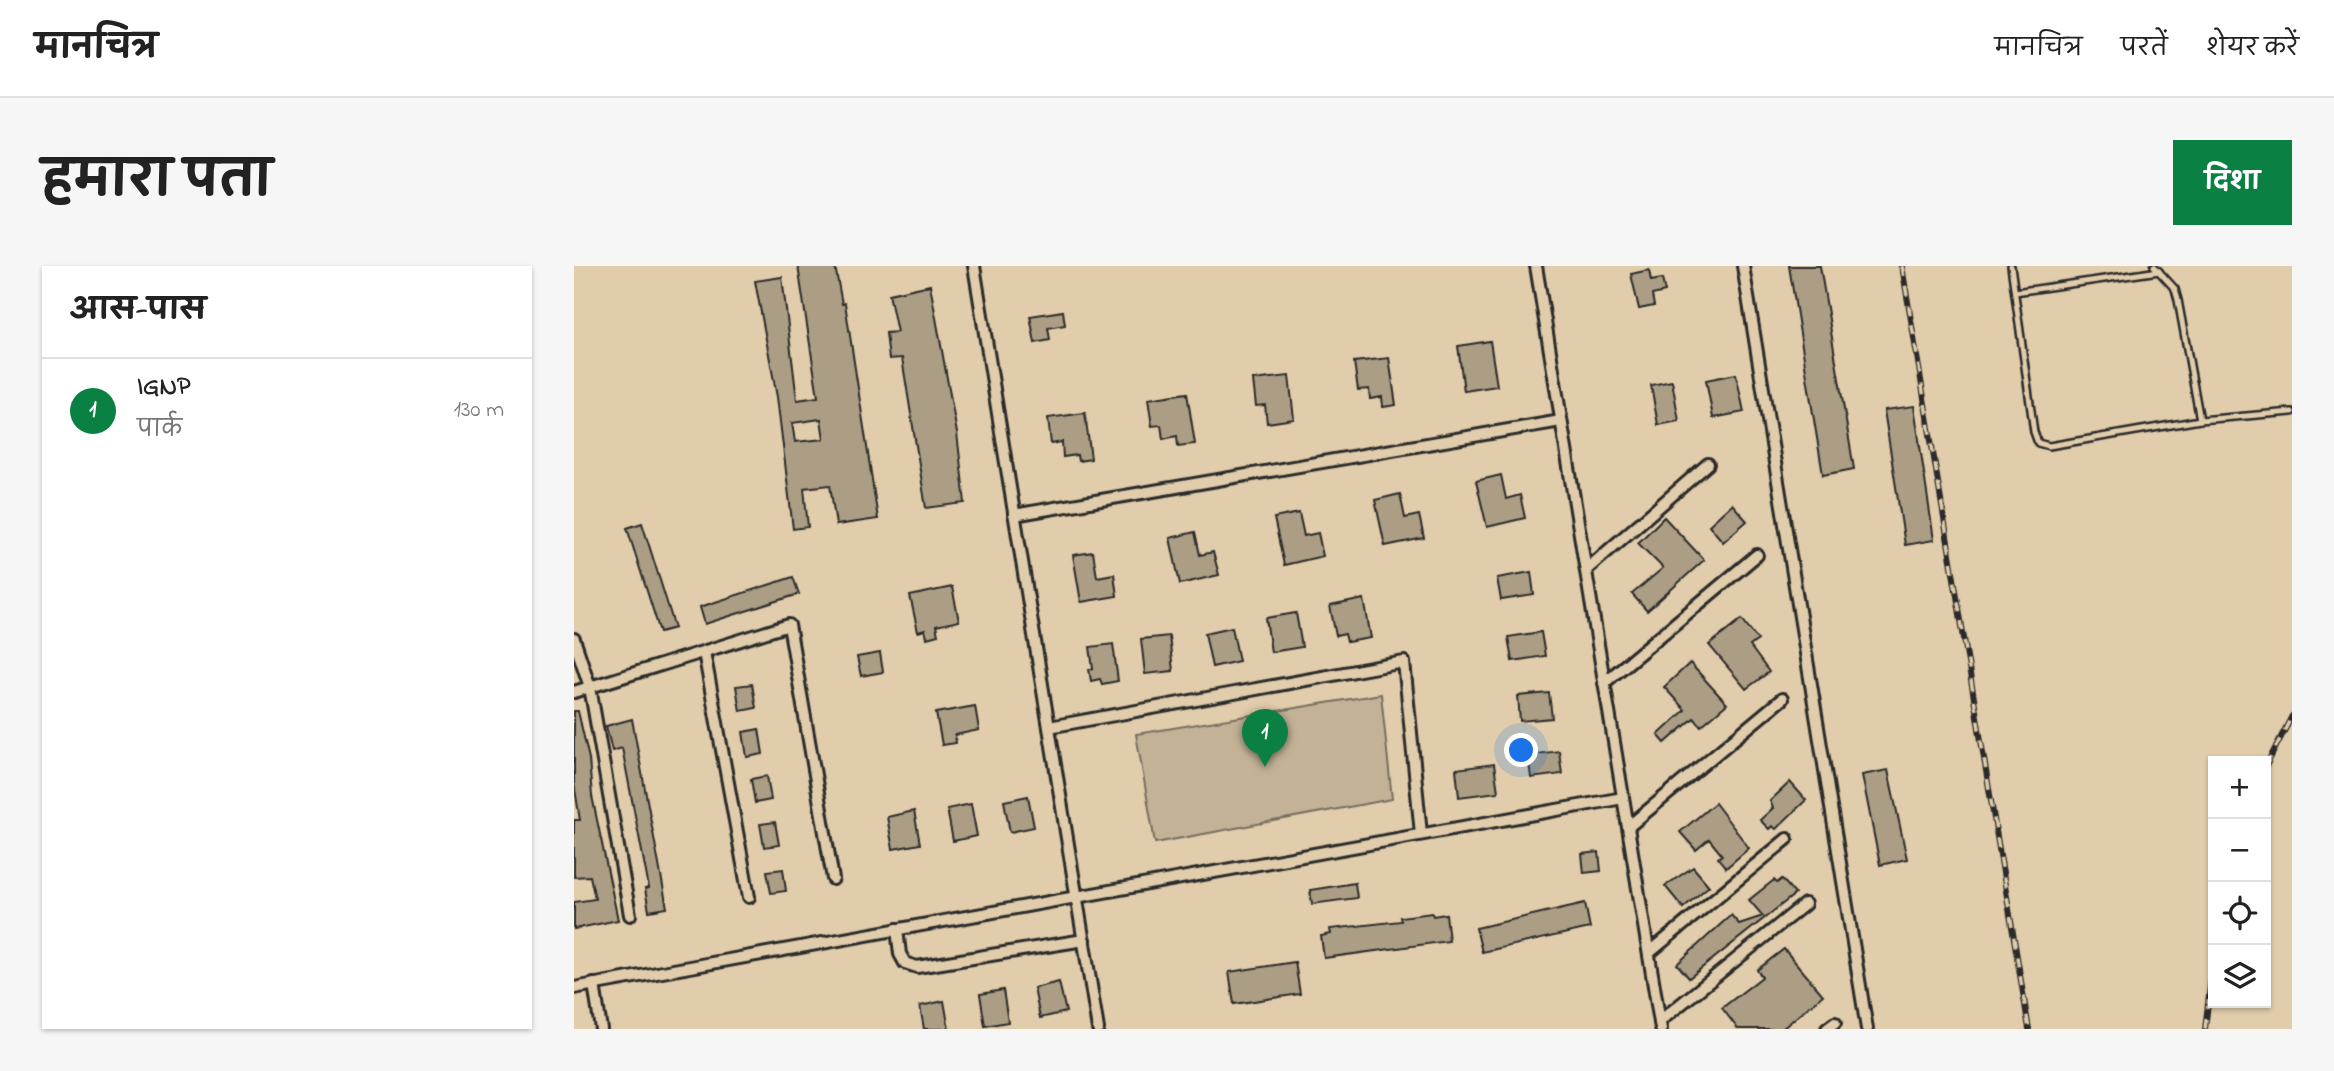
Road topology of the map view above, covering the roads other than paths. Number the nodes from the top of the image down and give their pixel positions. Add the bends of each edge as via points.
1 (974, 266) edge
2 (1536, 266) edge
3 (1743, 266) edge
4 (2011, 266) edge
5 (2156, 269) edge
6 (2015, 292) junction
7 (2292, 412) edge
8 (1562, 421) junction
9 (2200, 421) junction
10 (1708, 464) dead end
11 (1014, 515) junction
12 (1757, 555) dead end
13 (1586, 570) junction
14 (574, 639) edge
15 (704, 652) junction
16 (1604, 683) junction
17 (590, 687) junction
18 (574, 692) edge
19 (1782, 699) dead end
20 (1049, 727) junction
21 (1623, 799) junction
22 (1628, 827) junction
23 (1421, 834) junction
24 (1787, 839) dead end
25 (833, 879) dead end
26 (1077, 896) junction
27 (749, 897) dead end
28 (1805, 904) dead end
29 (630, 915) dead end
30 (897, 929) junction
31 (1084, 940) junction
32 (1649, 953) junction
33 (594, 984) junction
34 (574, 988) edge
35 (1660, 1025) edge
36 (601, 1029) edge
37 (1098, 1029) edge
38 (1867, 1029) edge

1 - 11 street
2 - 8 street
3 - 38 street
4 - 6 lane
5 - 6 lane
5 - 9 lane via 2175,289
6 - 9 lane via 2039,443 2049,446
7 - 9 lane
8 - 11 street
8 - 13 street
10 - 13 street
11 - 20 street
12 - 16 street
13 - 16 street
14 - 17 street
15 - 17 street
15 - 25 street via 789,625
15 - 27 street
16 - 21 street
17 - 18 street
17 - 29 street
19 - 22 street
20 - 23 street via 1404,662
20 - 26 street
21 - 22 street
21 - 23 street
22 - 32 street
23 - 26 street
24 - 32 street
26 - 30 street
26 - 31 street
28 - 35 street
30 - 31 street via 900,954 905,963 917,967
30 - 33 street
31 - 37 street
32 - 35 street
33 - 34 street
33 - 36 street

